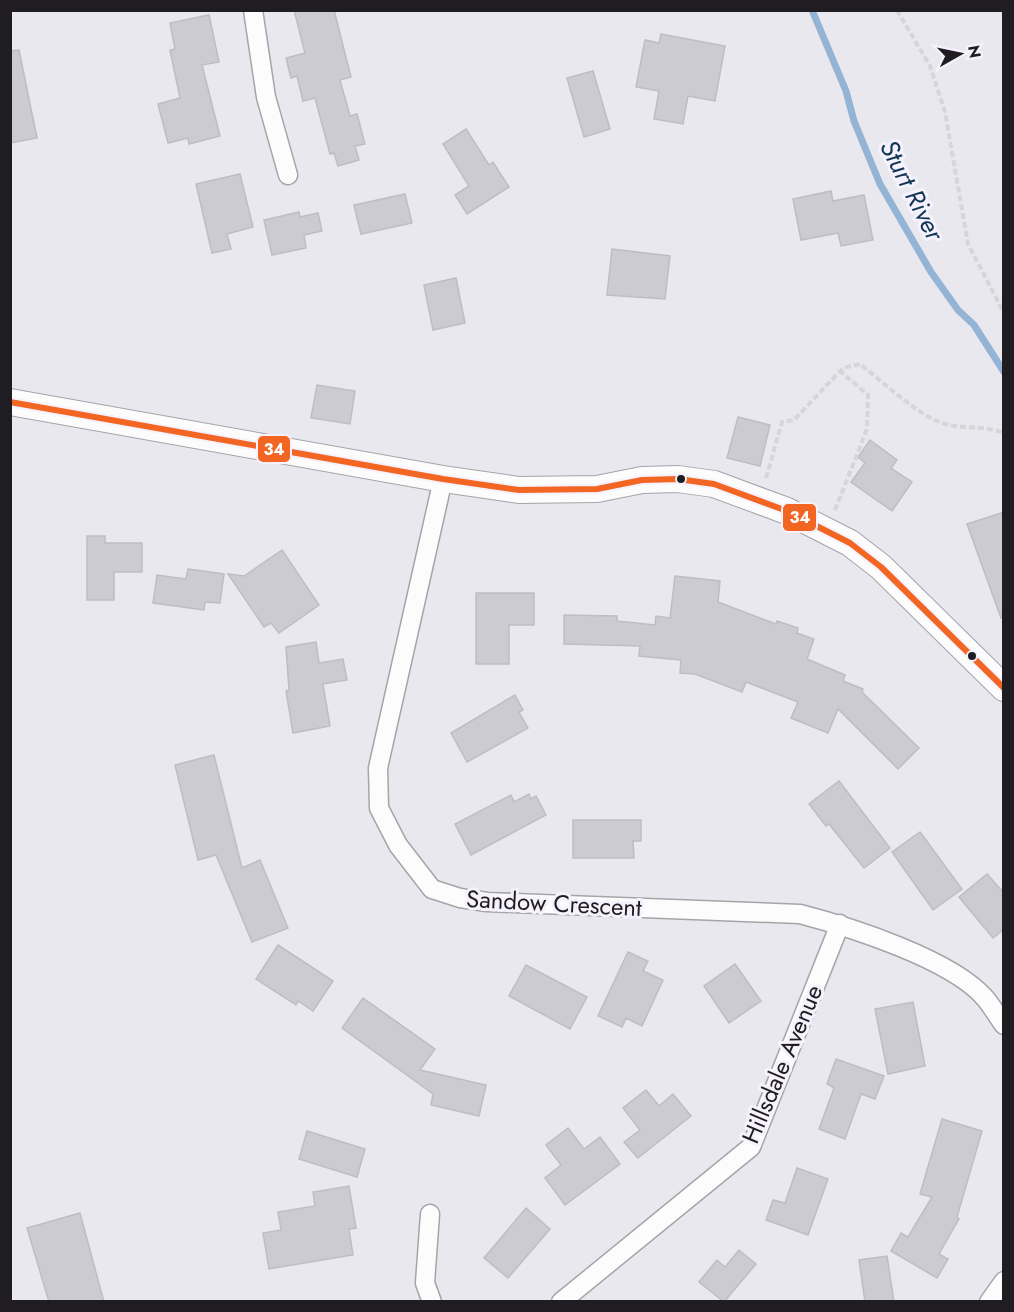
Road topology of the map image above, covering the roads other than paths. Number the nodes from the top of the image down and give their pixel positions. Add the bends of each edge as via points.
1 (253, 10) edge
2 (288, 175) dead end
3 (10, 402) edge
4 (443, 479) junction
5 (1004, 688) edge
6 (840, 924) junction
7 (1004, 1025) edge
8 (430, 1215) dead end
9 (1004, 1281) edge
10 (432, 1302) edge
11 (561, 1302) edge
12 (989, 1302) edge

1 - 2 street via 266,97
3 - 4 main road
4 - 5 main road via 558,492 678,479 714,484 787,511 850,543 881,567
4 - 6 street, Sandow Crescent via 378,768 380,808 398,845 432,888 487,902 800,914
6 - 7 street, Sandow Crescent via 940,964 984,997
6 - 11 street, Hillsdale Avenue via 751,1147
8 - 10 street via 425,1282
9 - 12 street

